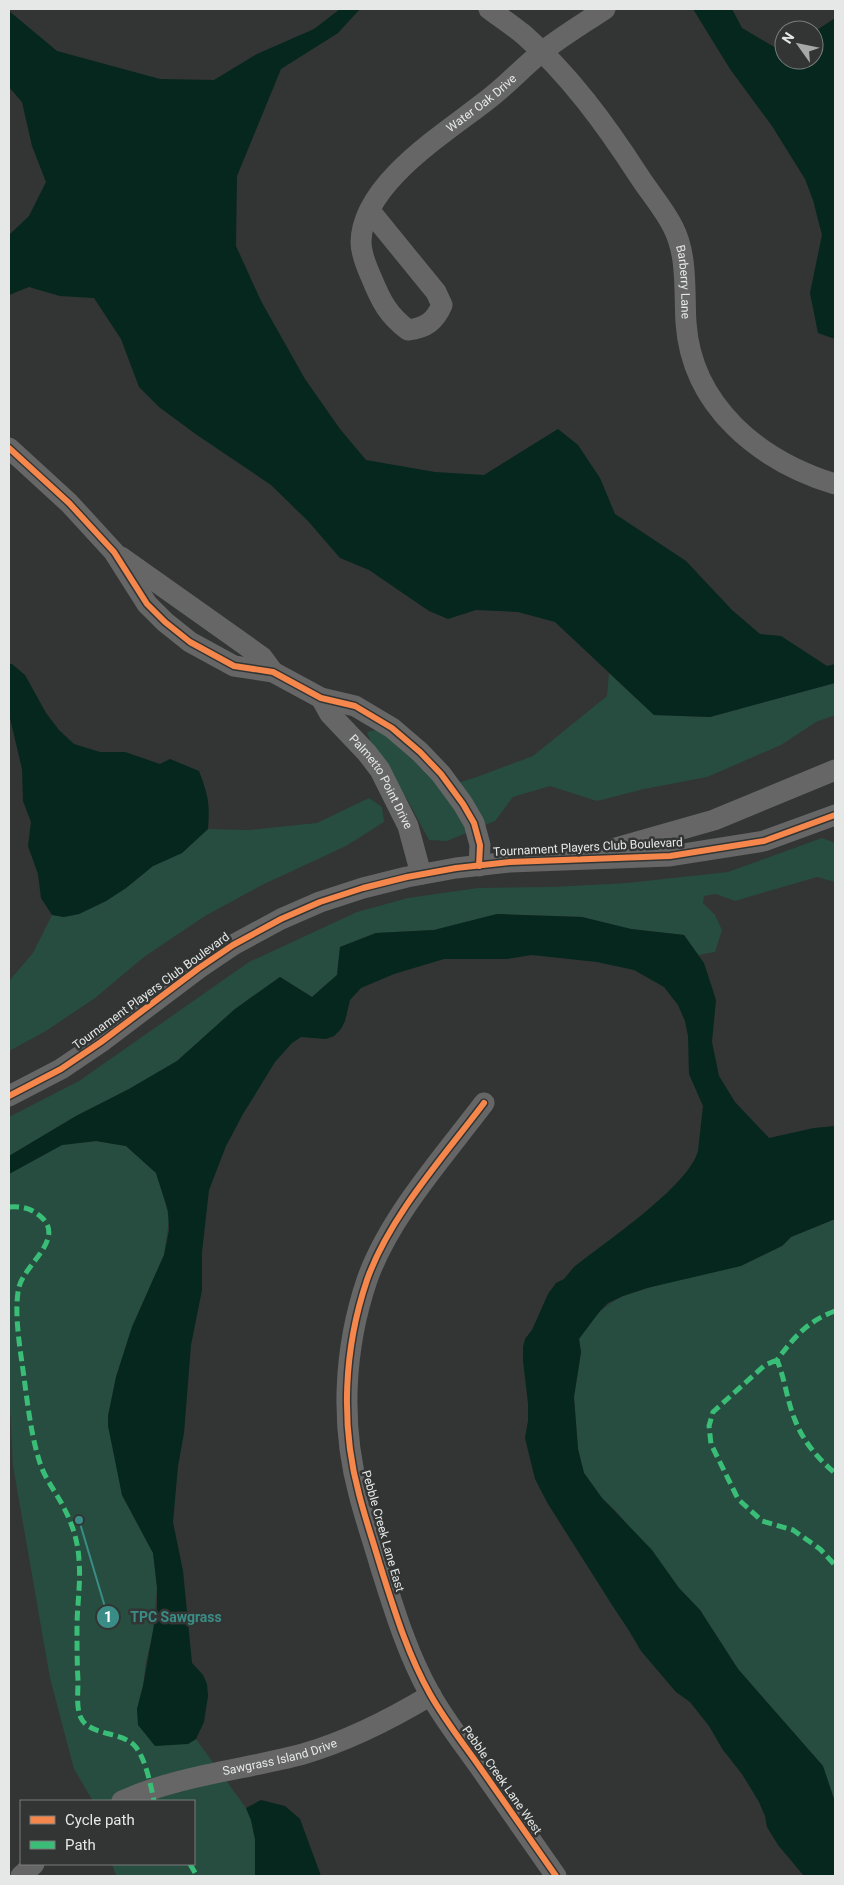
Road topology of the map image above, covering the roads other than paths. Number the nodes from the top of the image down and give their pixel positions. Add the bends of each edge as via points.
1 (489, 9) edge
2 (605, 9) edge
3 (542, 52) junction
4 (370, 211) junction
5 (9, 448) edge
6 (835, 484) edge
7 (114, 552) junction
8 (273, 672) junction
9 (322, 698) junction
10 (835, 770) edge
11 (835, 815) edge
12 (577, 859) junction
13 (479, 866) junction
14 (421, 874) junction
15 (9, 1096) edge
16 (484, 1103) dead end
17 (431, 1695) junction
18 (125, 1800) edge
19 (33, 1865) edge
20 (21, 1876) edge
21 (556, 1876) edge

1 - 3 street, Barberry Lane
2 - 3 street, Water Oak Drive
3 - 4 street, Water Oak Drive via 492,96 411,158 382,188
3 - 6 street, Barberry Lane via 585,100 672,227 680,245 683,264 691,357 707,394 758,446 790,467
4 - 4 street, Water Oak Drive via 436,292 442,305 429,324 408,330 394,319 378,294 361,243
5 - 7 street via 69,502
7 - 8 street via 262,657
7 - 8 street via 147,604 190,642 234,666
8 - 9 street
9 - 13 street via 355,706 392,728 441,774 474,823 480,845
9 - 14 street, Palmetto Point Drive via 330,714 380,770 408,826
10 - 12 street, Tournament Players Club Boulevard via 714,820
11 - 12 street, Tournament Players Club Boulevard via 764,841 670,856
12 - 13 street, Tournament Players Club Boulevard
13 - 14 street, Tournament Players Club Boulevard
14 - 15 street, Tournament Players Club Boulevard via 363,888 281,919 198,968 93,1048
16 - 17 street, Pebble Creek Lane East via 406,1207 384,1242 356,1316 349,1359 348,1426 359,1493 405,1641
17 - 18 street, Sawgrass Island Drive via 334,1744 175,1783
17 - 21 street, Pebble Creek Lane West
19 - 20 street

